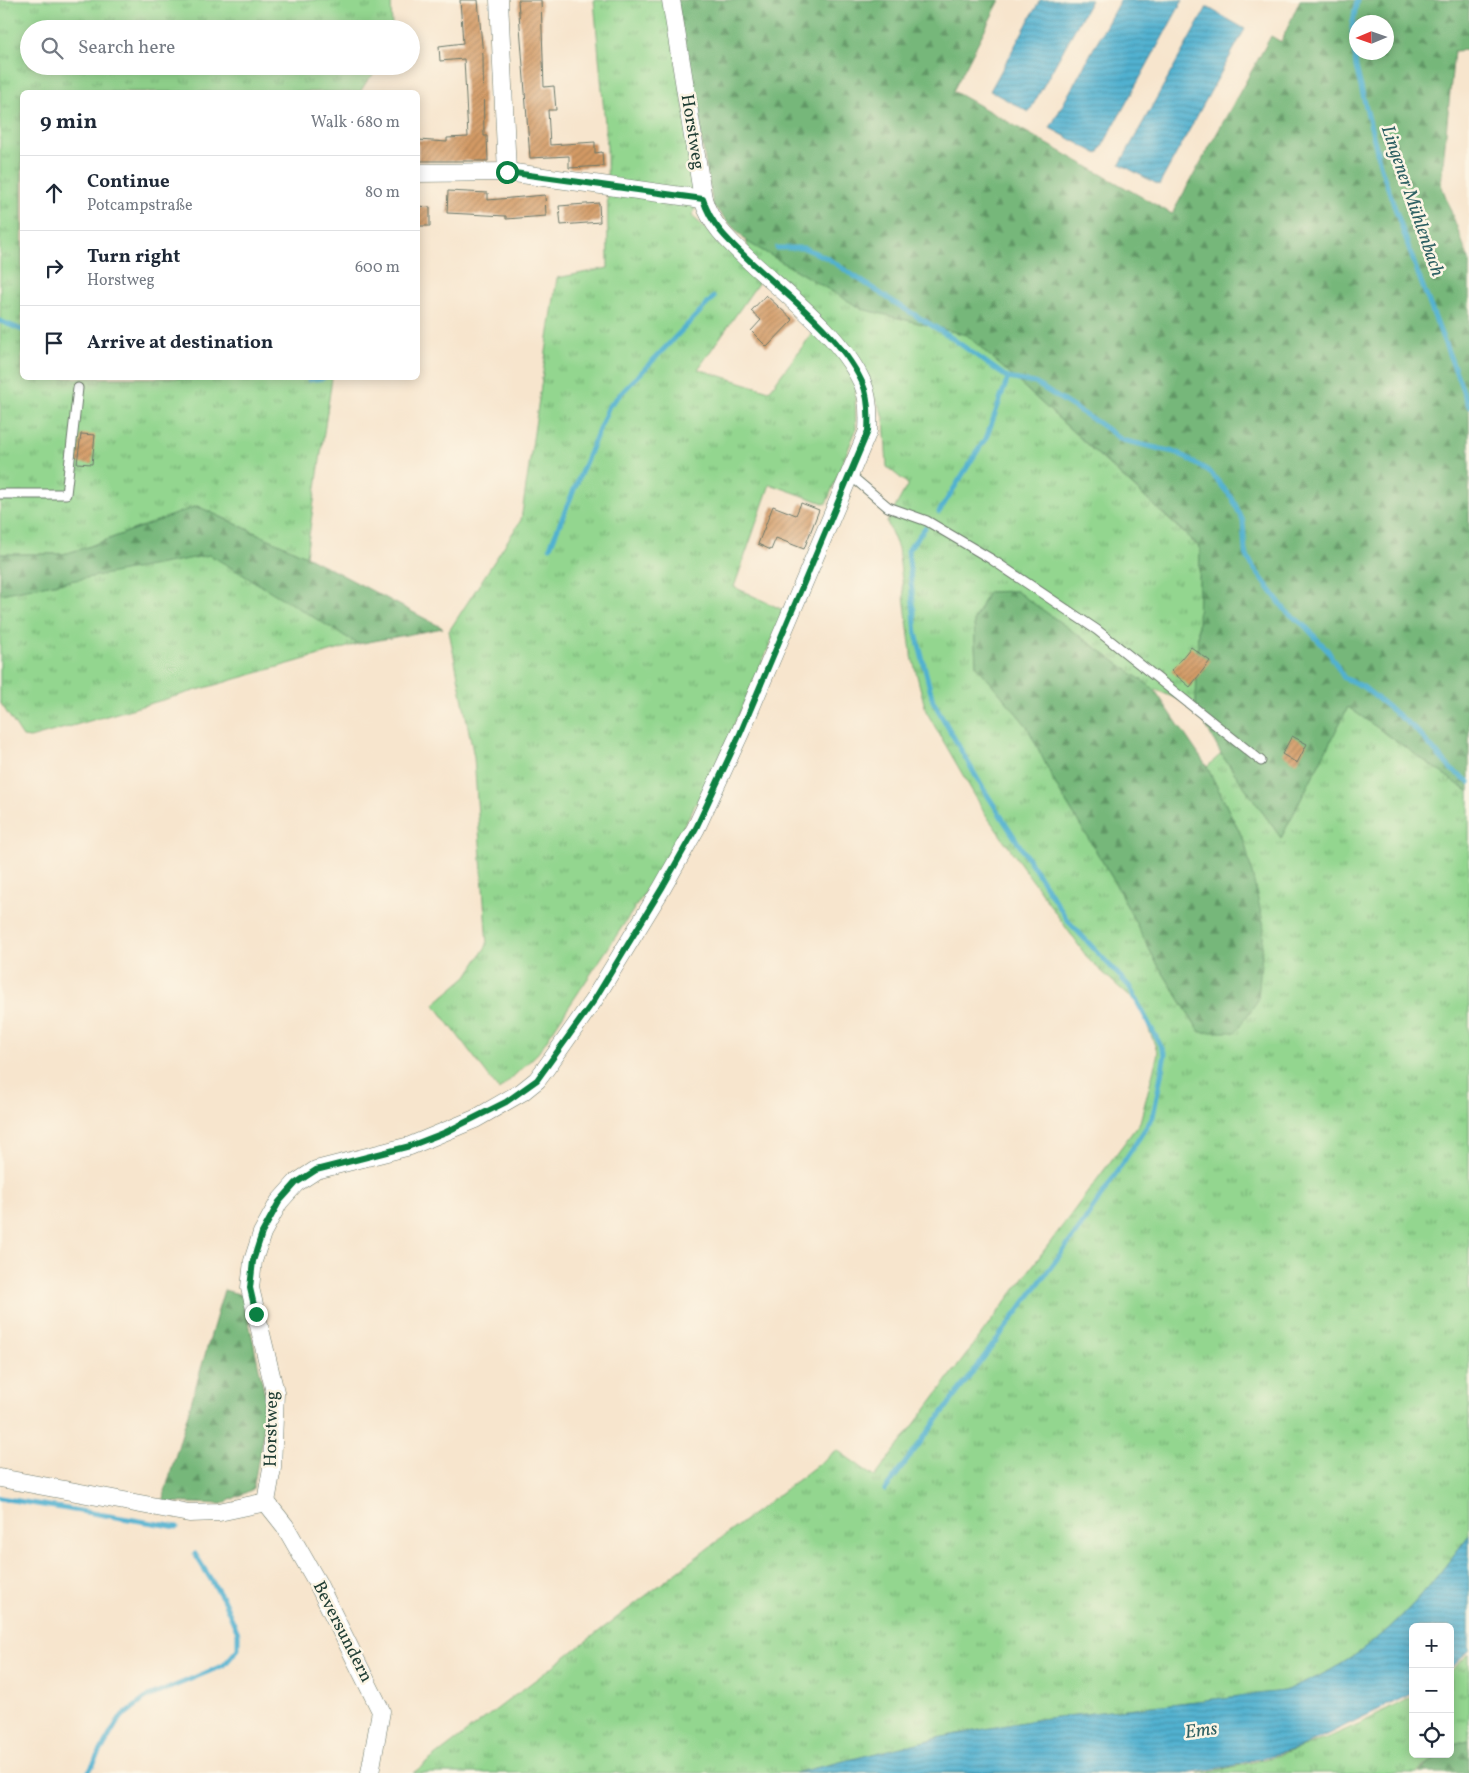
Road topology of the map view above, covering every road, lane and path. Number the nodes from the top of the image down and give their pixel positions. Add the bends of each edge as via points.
1 (499, 0) edge
2 (671, 0) edge
3 (507, 172) junction
4 (420, 173) edge
5 (703, 199) junction
6 (78, 388) dead end
7 (850, 475) junction
8 (0, 494) edge
9 (1261, 761) dead end
10 (0, 1478) edge
11 (266, 1502) junction
12 (370, 1773) edge

1 - 3 street
2 - 5 street, Horstweg
3 - 4 street
3 - 5 street
5 - 7 street, Horstweg via 707,214 725,238 821,327 863,383 869,410 868,431
6 - 8 lane via 66,494
7 - 9 lane via 888,507 927,522 1098,630
7 - 11 street, Horstweg via 696,828 593,1002 537,1080 475,1119 410,1146 316,1170 296,1183 279,1202 262,1233 253,1261 250,1288 275,1392 272,1468
10 - 11 street via 189,1514 219,1512
11 - 12 street, Beversundern via 285,1526 317,1582 381,1711

